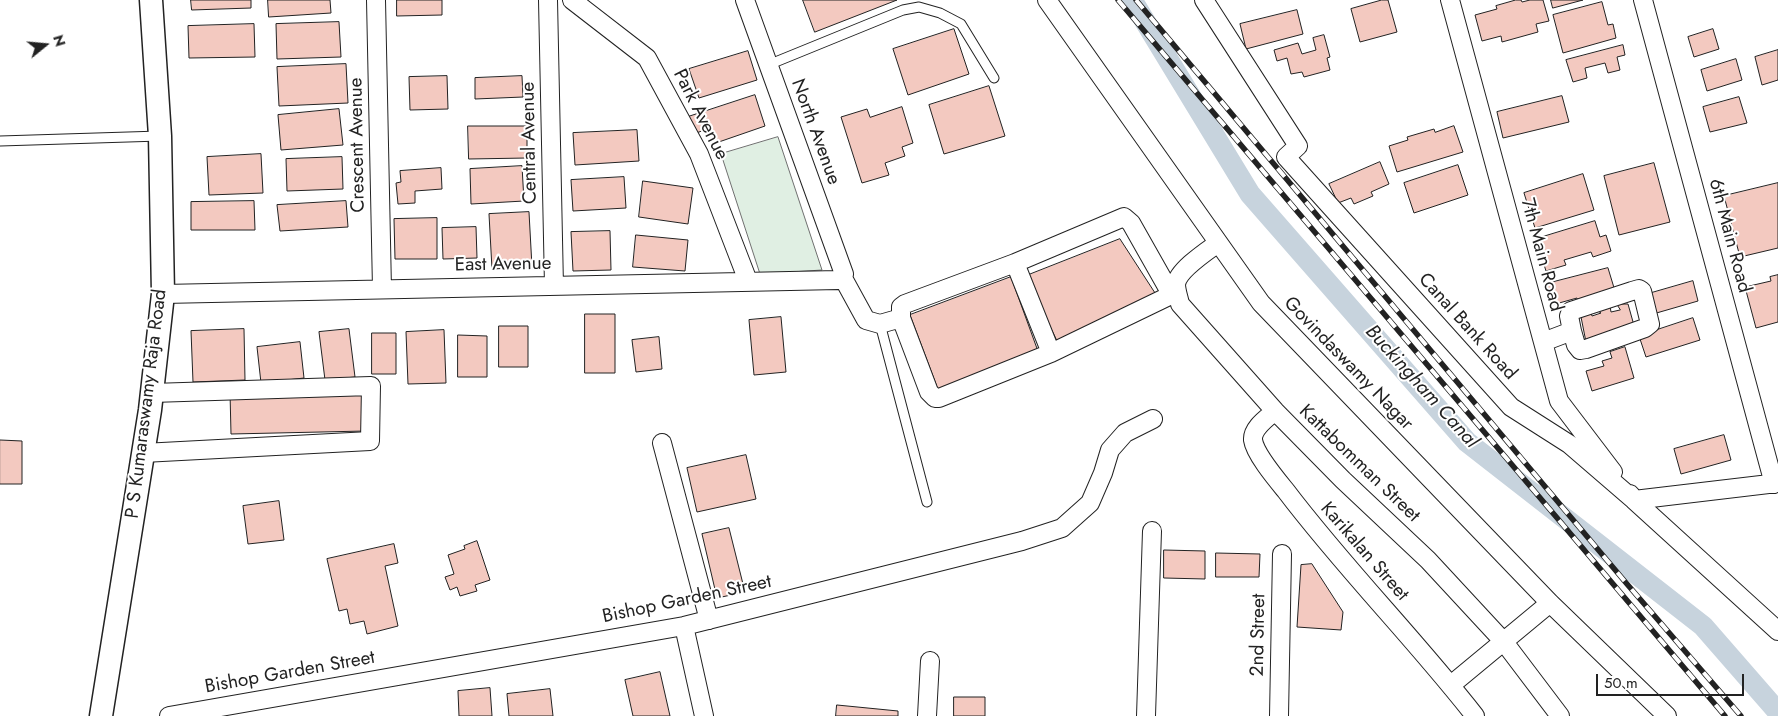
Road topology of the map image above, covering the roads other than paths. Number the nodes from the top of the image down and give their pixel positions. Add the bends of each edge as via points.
1 (151, 0) edge
2 (376, 0) edge
3 (548, 0) edge
4 (572, 0) edge
5 (745, 0) edge
6 (1047, 0) edge
7 (1204, 0) edge
8 (1450, 0) edge
9 (1643, 0) edge
10 (768, 65) junction
11 (994, 78) dead end
12 (160, 136) junction
13 (0, 141) edge
14 (1218, 243) junction
15 (1016, 264) junction
16 (842, 278) junction
17 (748, 281) junction
18 (554, 286) junction
19 (382, 289) junction
20 (163, 294) junction
21 (901, 318) junction
22 (880, 324) junction
23 (1572, 331) junction
24 (1543, 342) junction
25 (1051, 353) junction
26 (152, 393) junction
27 (1275, 411) junction
28 (1153, 419) dead end
29 (662, 443) dead end
30 (143, 453) junction
31 (1776, 483) edge
32 (1634, 500) junction
33 (927, 502) dead end
34 (1152, 531) dead end
35 (1282, 554) dead end
36 (1550, 603) junction
37 (709, 620) junction
38 (684, 626) junction
39 (1778, 631) edge
40 (1504, 642) junction
41 (930, 661) dead end
42 (1451, 685) junction
43 (101, 716) edge
44 (169, 716) edge
45 (704, 716) edge
46 (927, 716) edge
47 (1146, 716) edge
48 (1279, 716) edge
49 (1475, 716) edge
50 (1560, 716) edge
51 (1667, 716) edge

1 - 12 street, P S Kumaraswamy Raja Road
2 - 19 street, Crescent Avenue
3 - 18 street, Central Avenue
4 - 17 street, Park Avenue via 647,58 699,154
5 - 10 street, North Avenue
6 - 14 street, Govindaswamy Nagar
7 - 32 street, Canal Bank Road via 1298,146 1286,157 1511,407 1569,444
8 - 24 street, 7th Main Road
9 - 31 street, 6th Main Road
10 - 11 lane via 919,6 961,24
10 - 16 street, North Avenue via 844,274
12 - 13 lane
12 - 20 street, P S Kumaraswamy Raja Road
14 - 27 street, Kattabomman Street via 1180,276 1176,284 1180,304
14 - 36 street, Govindaswamy Nagar via 1261,303
15 - 21 street via 905,304 901,307
15 - 25 street
15 - 25 street via 1124,217 1131,223 1170,292 1167,297
16 - 17 street, East Avenue
16 - 22 street, North Avenue via 866,320
17 - 18 street, East Avenue
18 - 19 street, East Avenue
19 - 20 street, East Avenue
20 - 26 street, P S Kumaraswamy Raja Road
21 - 22 street
21 - 25 street via 935,398
22 - 33 lane
23 - 23 street via 1571,311 1639,289 1642,291 1650,324 1645,328 1580,350
23 - 24 street
24 - 32 street, 7th Main Road via 1559,401
26 - 30 street, P S Kumaraswamy Raja Road
26 - 30 street via 371,386 370,442
27 - 40 street, Kattabomman Street via 1428,560
27 - 42 street, Karikalan Street via 1253,434 1253,442 1266,466 1302,513
28 - 37 street, Bishop Garden Street via 1125,433 1110,450 1090,503 1062,528
29 - 37 street
30 - 43 street, P S Kumaraswamy Raja Road
31 - 32 street
32 - 39 street, Canal Bank Road
34 - 47 street
35 - 48 street, 2nd Street
36 - 40 street
36 - 51 street, Govindaswamy Nagar
37 - 38 street, Bishop Garden Street
38 - 44 street, Bishop Garden Street
38 - 45 street
40 - 42 street
40 - 50 street, Kattabomman Street
41 - 46 street
42 - 49 street, Karikalan Street

